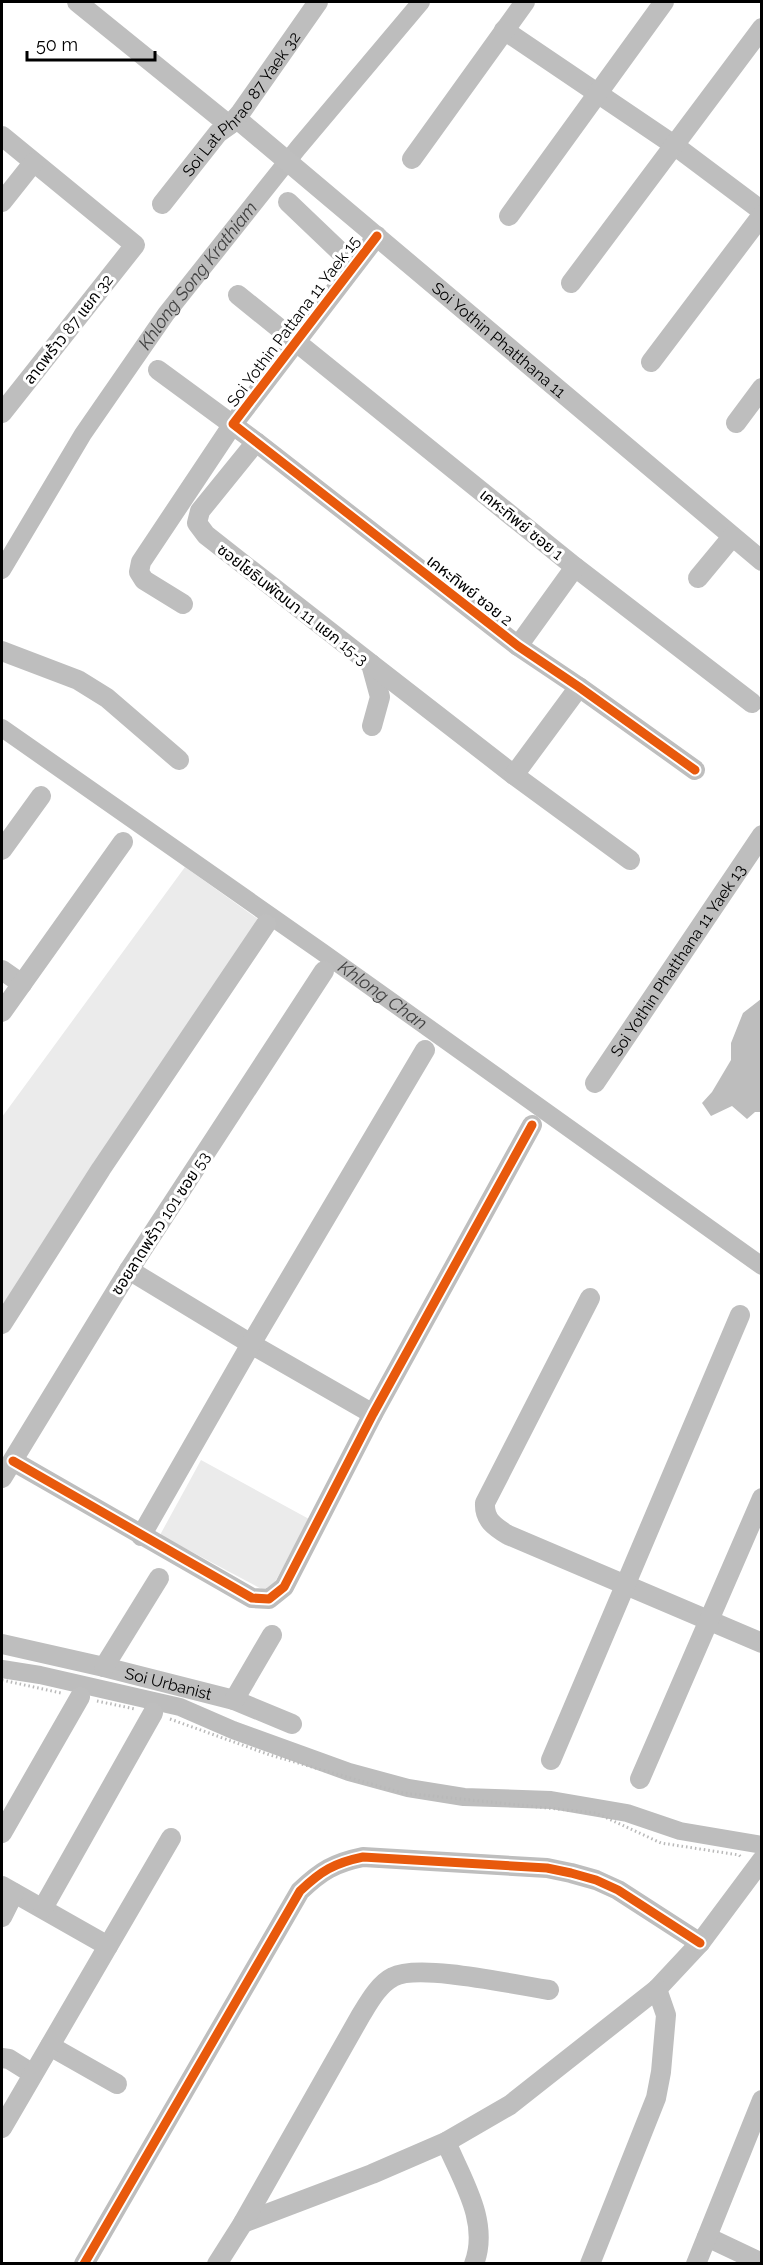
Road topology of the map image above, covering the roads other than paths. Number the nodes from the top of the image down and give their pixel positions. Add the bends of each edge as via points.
1 (77, 2) edge
2 (318, 2) edge
3 (525, 2) edge
4 (664, 2) edge
5 (762, 28) edge
6 (504, 30) junction
7 (598, 93) junction
8 (232, 121) junction
9 (2, 136) edge
10 (674, 145) junction
11 (412, 159) dead end
12 (33, 163) junction
13 (2, 202) edge
14 (288, 202) dead end
15 (162, 204) dead end
16 (762, 213) edge
17 (509, 216) dead end
18 (377, 236) junction
19 (354, 266) junction
20 (572, 283) dead end
21 (238, 295) dead end
22 (296, 341) junction
23 (651, 362) dead end
24 (158, 370) dead end
25 (762, 388) edge
26 (2, 414) edge
27 (736, 423) dead end
28 (233, 424) junction
29 (256, 442) junction
30 (732, 537) junction
31 (762, 561) edge
32 (575, 567) junction
33 (698, 578) dead end
34 (183, 604) dead end
35 (518, 646) junction
36 (2, 651) edge
37 (371, 664) junction
38 (579, 687) junction
39 (752, 703) dead end
40 (372, 726) dead end
41 (178, 760) dead end
42 (695, 770) dead end
43 (514, 775) junction
44 (41, 796) dead end
45 (762, 835) edge
46 (123, 842) dead end
47 (2, 850) edge
48 (630, 860) dead end
49 (266, 924) dead end
50 (2, 970) edge
51 (324, 970) dead end
52 (22, 984) junction
53 (2, 1012) edge
54 (425, 1050) dead end
55 (594, 1083) dead end
56 (532, 1125) dead end
57 (129, 1270) junction
58 (591, 1298) dead end
59 (740, 1315) dead end
60 (2, 1324) edge
61 (251, 1344) junction
62 (373, 1414) junction
63 (13, 1461) junction
64 (2, 1478) edge
65 (762, 1498) edge
66 (141, 1536) junction
67 (159, 1578) dead end
68 (625, 1585) junction
69 (709, 1619) junction
70 (272, 1635) dead end
71 (762, 1643) edge
72 (2, 1644) edge
73 (104, 1667) junction
74 (80, 1697) road end
75 (234, 1700) junction
76 (153, 1713) road end
77 (292, 1724) dead end
78 (551, 1760) dead end
79 (640, 1779) dead end
80 (2, 1833) edge
81 (171, 1838) dead end
82 (758, 1865) edge
83 (8, 1889) edge
84 (43, 1908) junction
85 (2, 1917) edge
86 (700, 1942) junction
87 (108, 1946) junction
88 (657, 1989) junction
89 (549, 1990) dead end
90 (50, 2046) junction
91 (2, 2058) edge
92 (33, 2074) junction
93 (117, 2084) dead end
94 (760, 2110) edge
95 (2, 2128) edge
96 (446, 2142) junction
97 (243, 2223) junction
98 (707, 2237) junction
99 (762, 2263) edge
100 (84, 2264) edge
101 (217, 2264) edge
102 (474, 2264) edge
103 (590, 2264) edge
104 (696, 2264) edge

1 - 8 street, Soi Yothin Phatthana 11
2 - 8 street, Soi Lat Phrao 87 Yaek 32
3 - 6 street
4 - 7 street
5 - 10 street
6 - 7 street
6 - 11 street
7 - 10 street
7 - 17 street
8 - 15 street, Soi Lat Phrao 87 Yaek 32
8 - 18 street, Soi Yothin Phatthana 11
9 - 12 street
10 - 16 street
10 - 20 street
12 - 13 street
12 - 26 street, ลาดพร้าว 87 แยก 32 via 135,245
14 - 19 street
16 - 23 street
18 - 19 street, Soi Yothin Pattana 11 Yaek 15
18 - 30 street, Soi Yothin Phatthana 11
19 - 22 street, Soi Yothin Pattana 11 Yaek 15
21 - 22 street, เคหะทิพย์ ซอย 1
22 - 28 street, Soi Yothin Pattana 11 Yaek 15
22 - 32 street, เคหะทิพย์ ซอย 1
24 - 28 street, เคหะทิพย์ ซอย 2
25 - 27 street
28 - 29 street, เคหะทิพย์ ซอย 2
28 - 34 street, Soi Yothin Pattana 11 Yaek 15 via 141,562 139,572 144,580
29 - 35 street, เคหะทิพย์ ซอย 2
29 - 37 street via 200,511 197,523 206,535
30 - 31 street, Soi Yothin Phatthana 11
30 - 33 street
32 - 35 street
32 - 39 street, เคหะทิพย์ ซอย 1
35 - 38 street, เคหะทิพย์ ซอย 2
36 - 41 street via 78,680 107,698
37 - 40 street, ซอยโยธินพัฒนา 11 แยก 15-3 via 380,697
37 - 43 street
38 - 42 street, เคหะทิพย์ ซอย 2
38 - 43 street
43 - 48 street
44 - 47 street
45 - 55 street, Soi Yothin Phatthana 11 Yaek 13
46 - 52 street
49 - 60 street
50 - 52 street
51 - 57 street, ซอยลาดพร้าว 101 ซอย 53
52 - 53 street
54 - 61 street
56 - 62 street
57 - 61 street
57 - 63 street, ซอยลาดพร้าว 101 ซอย 53
58 - 68 street via 485,1503 485,1511 488,1520 508,1535
59 - 68 street
61 - 62 street
61 - 66 street
62 - 66 street via 284,1587 269,1599 252,1598
63 - 64 street, ซอยลาดพร้าว 101 ซอย 53
63 - 66 street
65 - 69 street
67 - 73 street, Soi Urbanist
68 - 69 street
68 - 78 street
69 - 71 street
69 - 79 street
70 - 75 street, Soi Urbanist
72 - 73 street, Soi Urbanist
73 - 75 street, Soi Urbanist
74 - 80 street
75 - 77 street, Soi Urbanist
76 - 84 street
81 - 87 street
82 - 86 street
83 - 84 street
83 - 85 street
84 - 87 street
86 - 88 street
86 - 100 street via 618,1890 596,1880 547,1868 363,1857 340,1862 319,1873 300,1891
87 - 90 street
88 - 96 street via 510,2105
88 - 103 street via 666,2015 656,2098
89 - 97 street via 428,1972 406,1972 392,1977 375,1993 361,2015
90 - 92 street
90 - 93 street
91 - 92 street
92 - 95 street
94 - 98 street
96 - 97 street
96 - 102 street via 478,2216 479,2250
97 - 101 street
98 - 99 street
98 - 104 street

